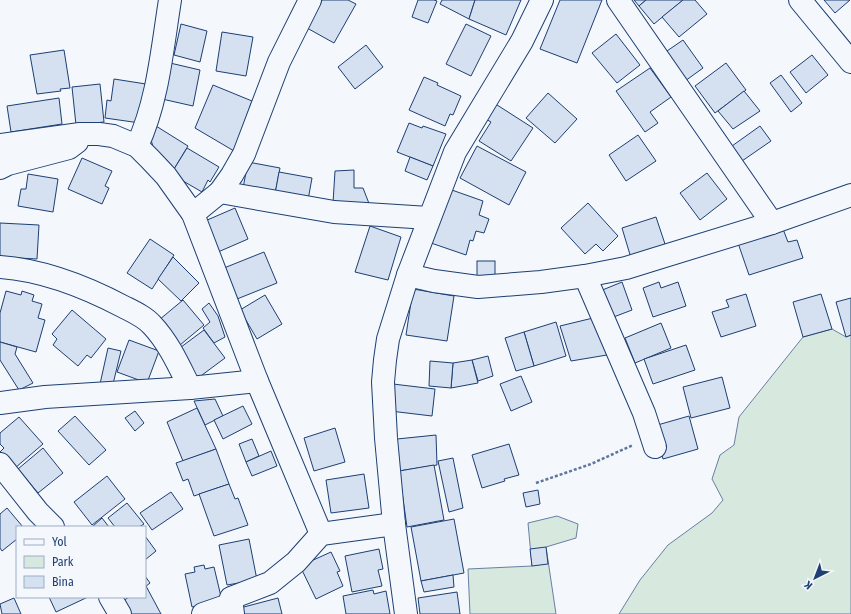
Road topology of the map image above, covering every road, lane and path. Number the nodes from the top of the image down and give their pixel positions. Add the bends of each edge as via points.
1 (170, 0) edge
2 (310, 0) edge
3 (542, 0) edge
4 (618, 0) edge
5 (800, 0) edge
6 (851, 62) edge
7 (80, 134) junction
8 (0, 145) edge
9 (136, 146) junction
10 (0, 168) edge
11 (220, 192) junction
12 (851, 195) edge
13 (193, 214) junction
14 (429, 218) junction
15 (772, 223) junction
16 (0, 267) edge
17 (408, 275) junction
18 (586, 276) junction
19 (257, 381) junction
20 (190, 388) junction
21 (0, 403) edge
22 (653, 441) joint
23 (0, 464) edge
24 (536, 482) dead end
25 (394, 524) junction
26 (52, 526) edge
27 (321, 534) junction
28 (103, 598) edge
29 (111, 598) edge
30 (233, 609) edge
31 (101, 614) edge
32 (120, 614) edge
33 (203, 614) edge
34 (406, 614) edge

1 - 9 street via 155,96 148,121
2 - 11 street via 279,62 244,154
3 - 14 street via 522,41 455,152
4 - 15 street
5 - 6 street
7 - 8 street
7 - 9 street via 113,136
7 - 10 street via 75,145 68,148
9 - 13 street via 166,176
11 - 13 street
11 - 14 street via 334,212
12 - 15 street
13 - 19 street
14 - 17 street
15 - 18 street via 626,268
16 - 20 street via 52,276 105,297 139,315 152,324 164,341
17 - 18 street via 478,287
17 - 25 street via 388,339 384,374 386,438
18 - 22 street via 644,413
19 - 20 street
19 - 27 street
20 - 21 street via 45,397
22 - 24 path
23 - 26 street
25 - 27 street
25 - 34 street
27 - 30 street via 296,562 270,583 231,598
28 - 31 street
29 - 32 street
30 - 33 street

